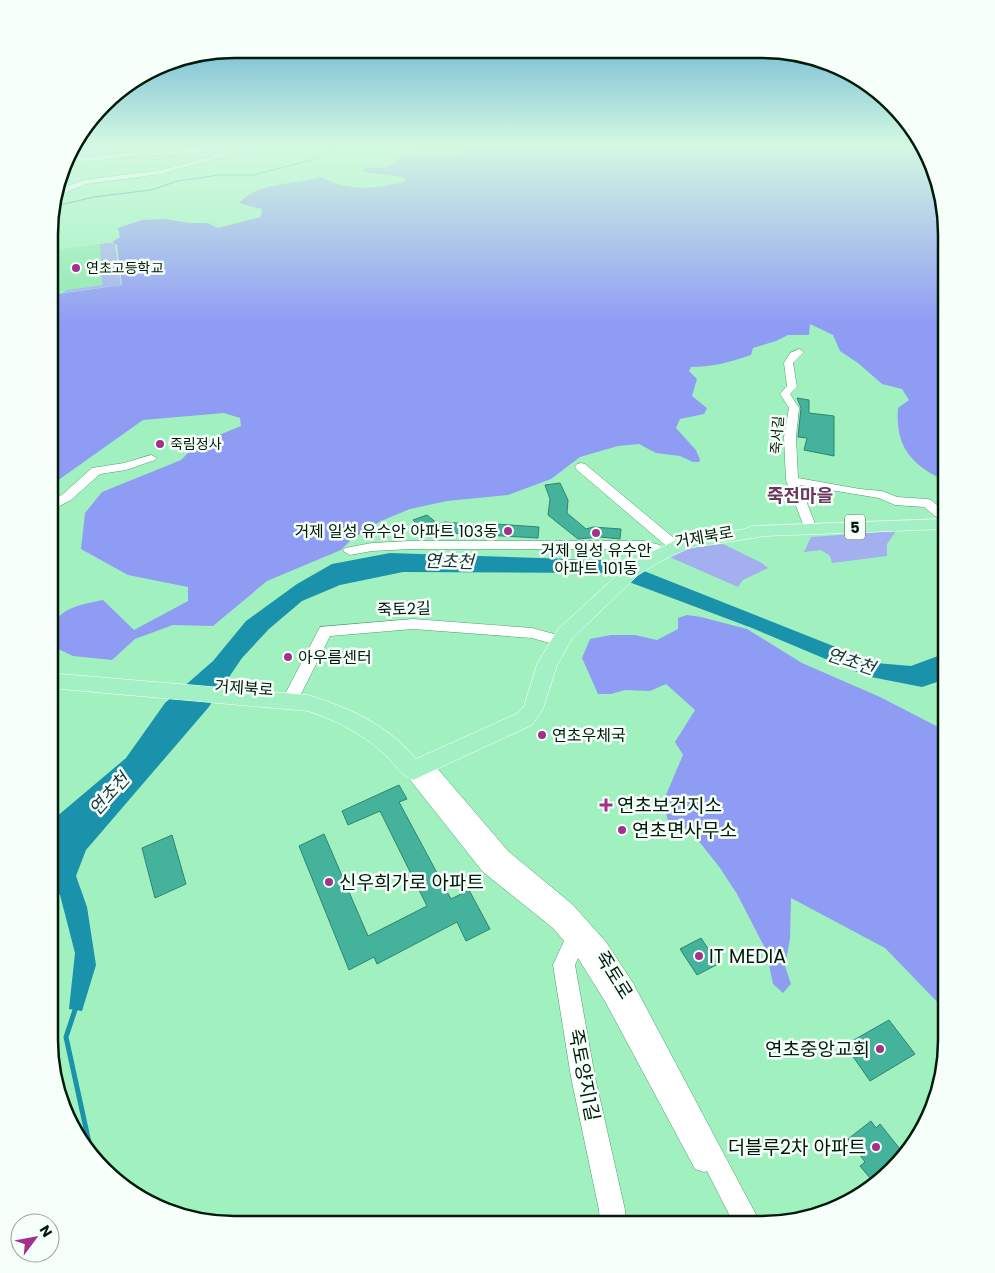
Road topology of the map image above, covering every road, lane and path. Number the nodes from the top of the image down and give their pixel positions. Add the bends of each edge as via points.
1 (799, 352) dead end
2 (151, 458) dead end
3 (579, 468) dead end
4 (792, 480) junction
5 (58, 503) edge
6 (938, 511) edge
7 (938, 524) edge
8 (811, 529) junction
9 (764, 531) joint
10 (663, 548) junction
11 (350, 551) dead end
12 (557, 640) junction
13 (58, 672) edge
14 (58, 680) edge
15 (162, 686) junction
16 (240, 692) joint
17 (292, 696) junction
18 (416, 765) junction
19 (577, 933) junction
20 (612, 1215) edge
21 (732, 1215) edge
22 (744, 1215) edge

1 - 4 street, 죽서길 via 788,362 792,387 785,394 794,408 790,437
2 - 5 street via 96,472
3 - 10 street
4 - 6 street via 882,495 895,501 927,503
4 - 8 street, 죽서길
7 - 8 main road, 거제북로 / 5
8 - 9 main road, 거제북로 / 5
9 - 10 main road, 거제북로
10 - 11 street via 644,545 410,545
10 - 12 main road, 거제북로 via 613,586
12 - 17 street, 죽토2길 via 532,633 414,624 325,631
12 - 18 main road via 533,709 525,719
13 - 15 main road, 거제북로
14 - 15 main road, 거제북로
15 - 16 main road, 거제북로
16 - 17 main road, 거제북로
17 - 18 main road, 거제북로 via 357,722
18 - 19 street, 죽토로 via 490,866
19 - 20 street, 죽토양지1길 via 564,965 583,1078
19 - 21 street, 죽토로 via 614,995
19 - 22 street, 죽토로 via 598,949 625,991

